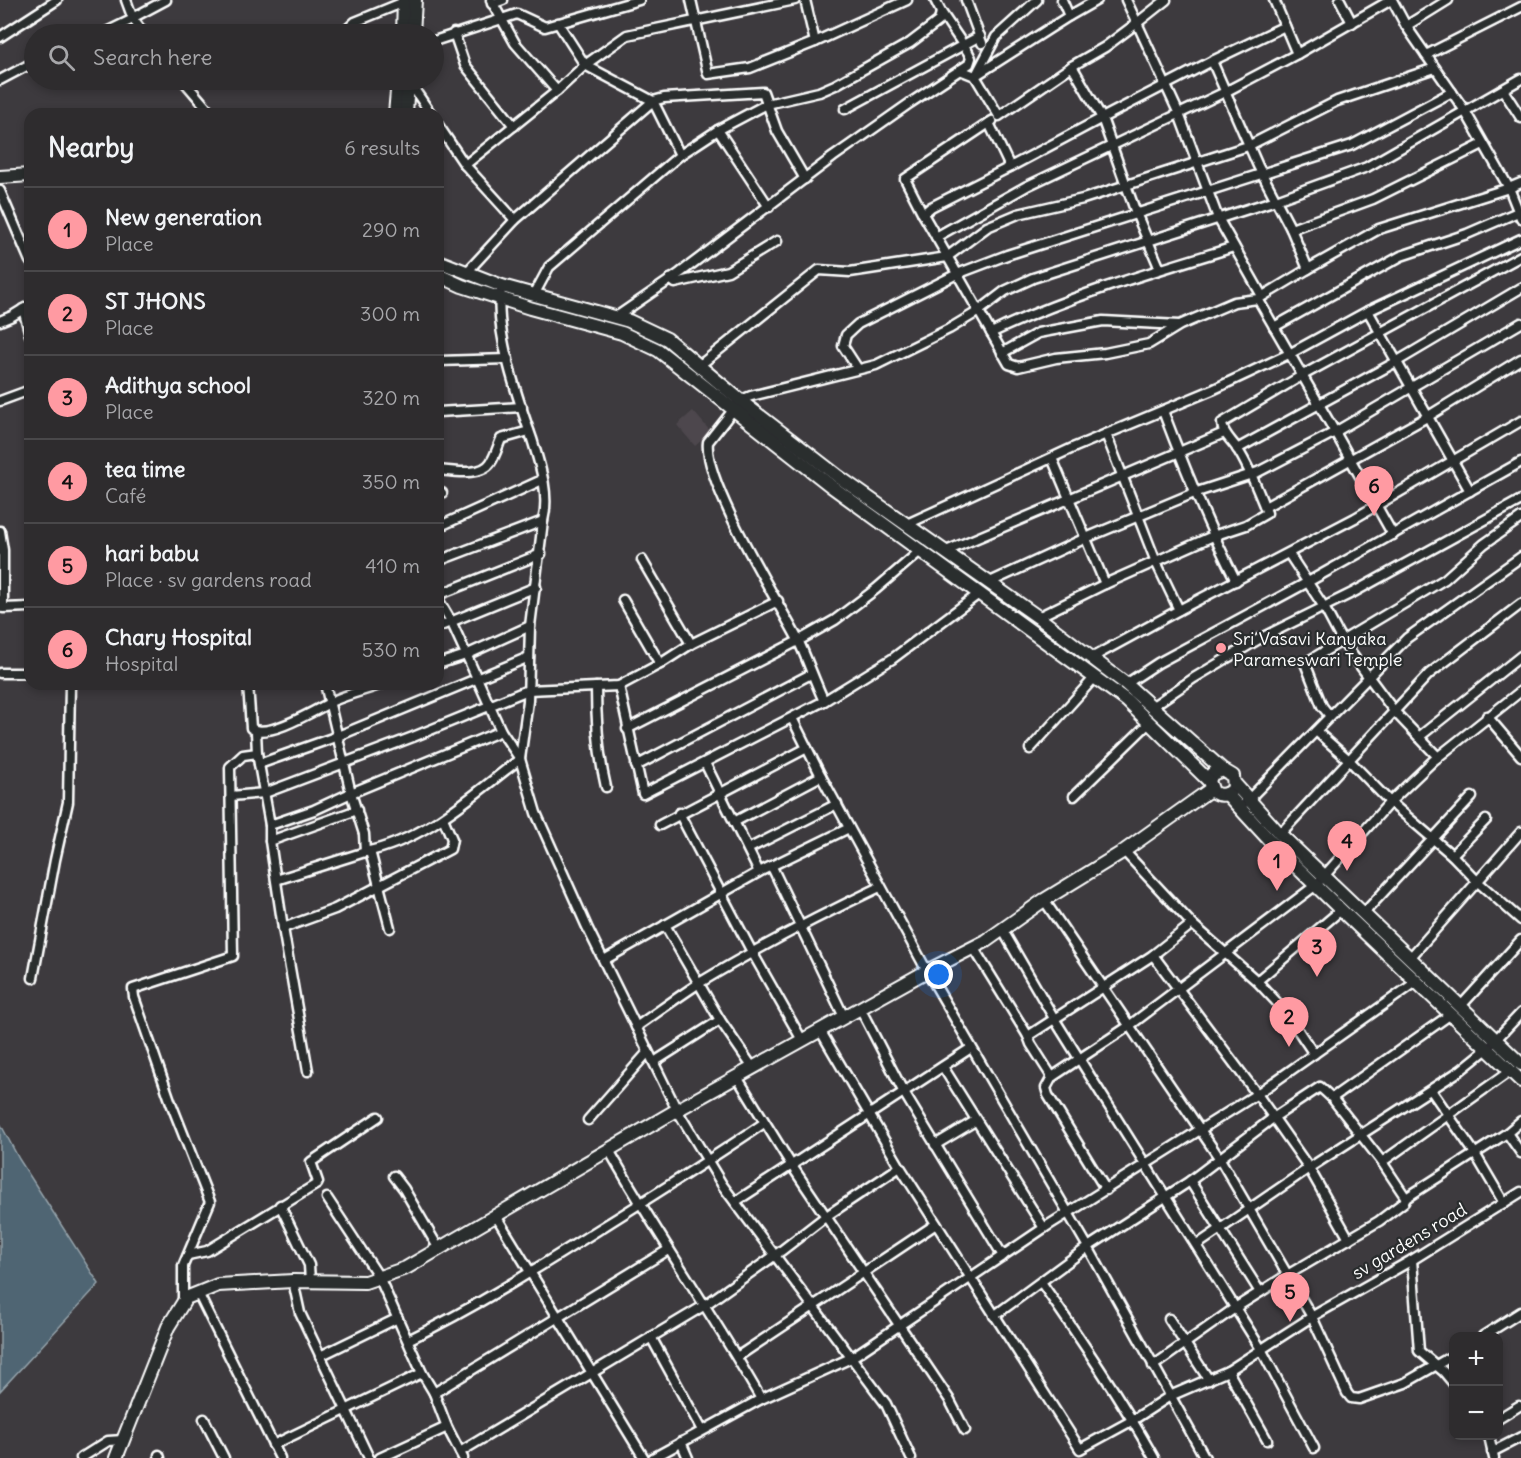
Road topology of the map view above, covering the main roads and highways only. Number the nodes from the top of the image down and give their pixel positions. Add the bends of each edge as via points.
1 (408, 1) edge
2 (404, 24) edge
3 (411, 24) edge
4 (397, 90) edge
5 (407, 90) edge
6 (396, 108) edge
7 (406, 108) edge
8 (24, 175) edge
9 (0, 177) edge
10 (444, 264) edge
11 (444, 278) edge
12 (500, 292) junction
13 (1223, 770) junction
14 (1235, 784) junction
15 (1210, 785) junction
16 (1227, 794) junction
17 (1245, 803) junction
18 (1320, 881) junction
19 (1456, 1010) junction
20 (1515, 1067) edge
21 (1521, 1081) edge
22 (116, 1458) edge

1 - 2 main road
1 - 3 main road
4 - 6 main road
5 - 7 main road
8 - 9 main road
10 - 12 main road
11 - 12 main road via 462,286
12 - 13 main road via 534,295 656,332 831,471 1126,684
12 - 15 main road via 649,344 919,552 1127,701
13 - 14 main road via 1230,773
13 - 15 main road via 1215,772
14 - 16 main road
14 - 17 main road
15 - 16 main road via 1217,794
15 - 22 main road via 1124,851 973,947 677,1110 406,1268 365,1282 218,1285 186,1298 168,1327
16 - 17 main road
17 - 18 main road via 1280,834
17 - 18 main road via 1271,842
18 - 19 main road via 1363,914
18 - 19 main road via 1341,910 1416,982
19 - 20 main road
20 - 21 main road

